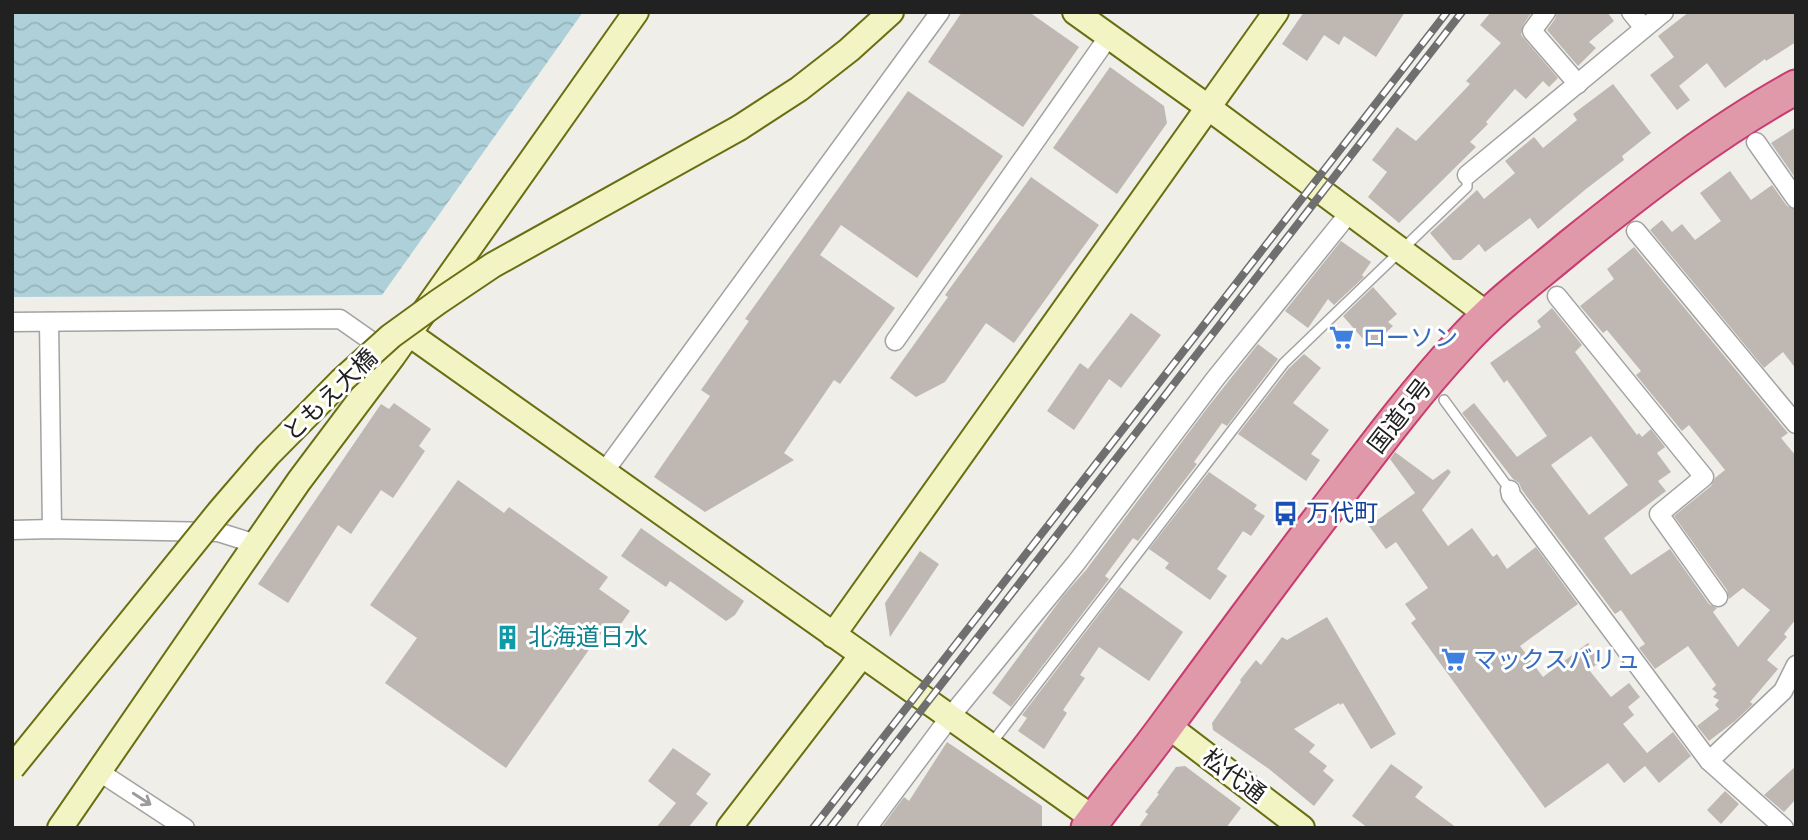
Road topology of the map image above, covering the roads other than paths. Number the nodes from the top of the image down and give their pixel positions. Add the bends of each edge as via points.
1 (636, 12) edge
2 (891, 12) edge
3 (940, 12) edge
4 (1075, 12) edge
5 (1276, 12) edge
6 (1546, 12) edge
7 (1631, 12) edge
8 (1664, 12) edge
9 (1644, 28) junction
10 (1109, 36) junction
11 (1578, 84) junction
12 (1796, 87) edge
13 (1209, 108) junction
14 (1756, 142) dead end
15 (1467, 175) joint
16 (1796, 199) edge
17 (1350, 212) junction
18 (1636, 231) dead end
19 (1401, 251) junction
20 (1557, 296) dead end
21 (1488, 316) junction
22 (12, 322) edge
23 (48, 322) junction
24 (408, 333) junction
25 (895, 341) dead end
26 (393, 356) junction
27 (1444, 400) dead end
28 (1796, 424) edge
29 (604, 472) junction
30 (1510, 490) joint
31 (52, 528) junction
32 (12, 530) edge
33 (257, 544) junction
34 (1718, 597) dead end
35 (833, 635) junction
36 (862, 655) junction
37 (1796, 665) edge
38 (950, 717) junction
39 (1167, 724) junction
40 (990, 746) junction
41 (1709, 761) junction
42 (12, 768) edge
43 (99, 771) junction
44 (1091, 824) edge
45 (60, 828) edge
46 (185, 828) edge
47 (729, 828) edge
48 (867, 828) edge
49 (1302, 828) edge
50 (1784, 828) edge

1 - 24 street
2 - 42 street, ともえ大橋, bridge via 799,89 739,128 493,265 391,336 268,455
3 - 29 street
4 - 10 street
5 - 13 street
6 - 11 street via 1532,31
7 - 9 street
8 - 9 street
9 - 11 street
10 - 13 street
10 - 25 street
11 - 15 street
12 - 21 highway, 国道5号 via 1737,121 1659,177
13 - 17 street
13 - 35 street
14 - 16 street
15 - 19 lane via 1467,187
17 - 19 street
17 - 38 street
18 - 28 street
19 - 21 street
19 - 40 lane via 1284,363
20 - 34 street via 1704,477 1658,514
21 - 39 highway, 国道5号 via 1425,383
22 - 23 street
23 - 26 street via 340,319
23 - 31 street
24 - 26 street
24 - 29 street
26 - 33 street
27 - 30 lane
29 - 35 street
30 - 41 street
31 - 32 street
31 - 33 street via 218,532
33 - 43 street
35 - 36 street
36 - 38 street
36 - 47 street
37 - 41 street via 1783,691
38 - 40 street
38 - 48 street
39 - 44 highway, 国道5号
39 - 49 street, 松代通
40 - 44 street
41 - 50 street
43 - 45 street
43 -> 46 street

